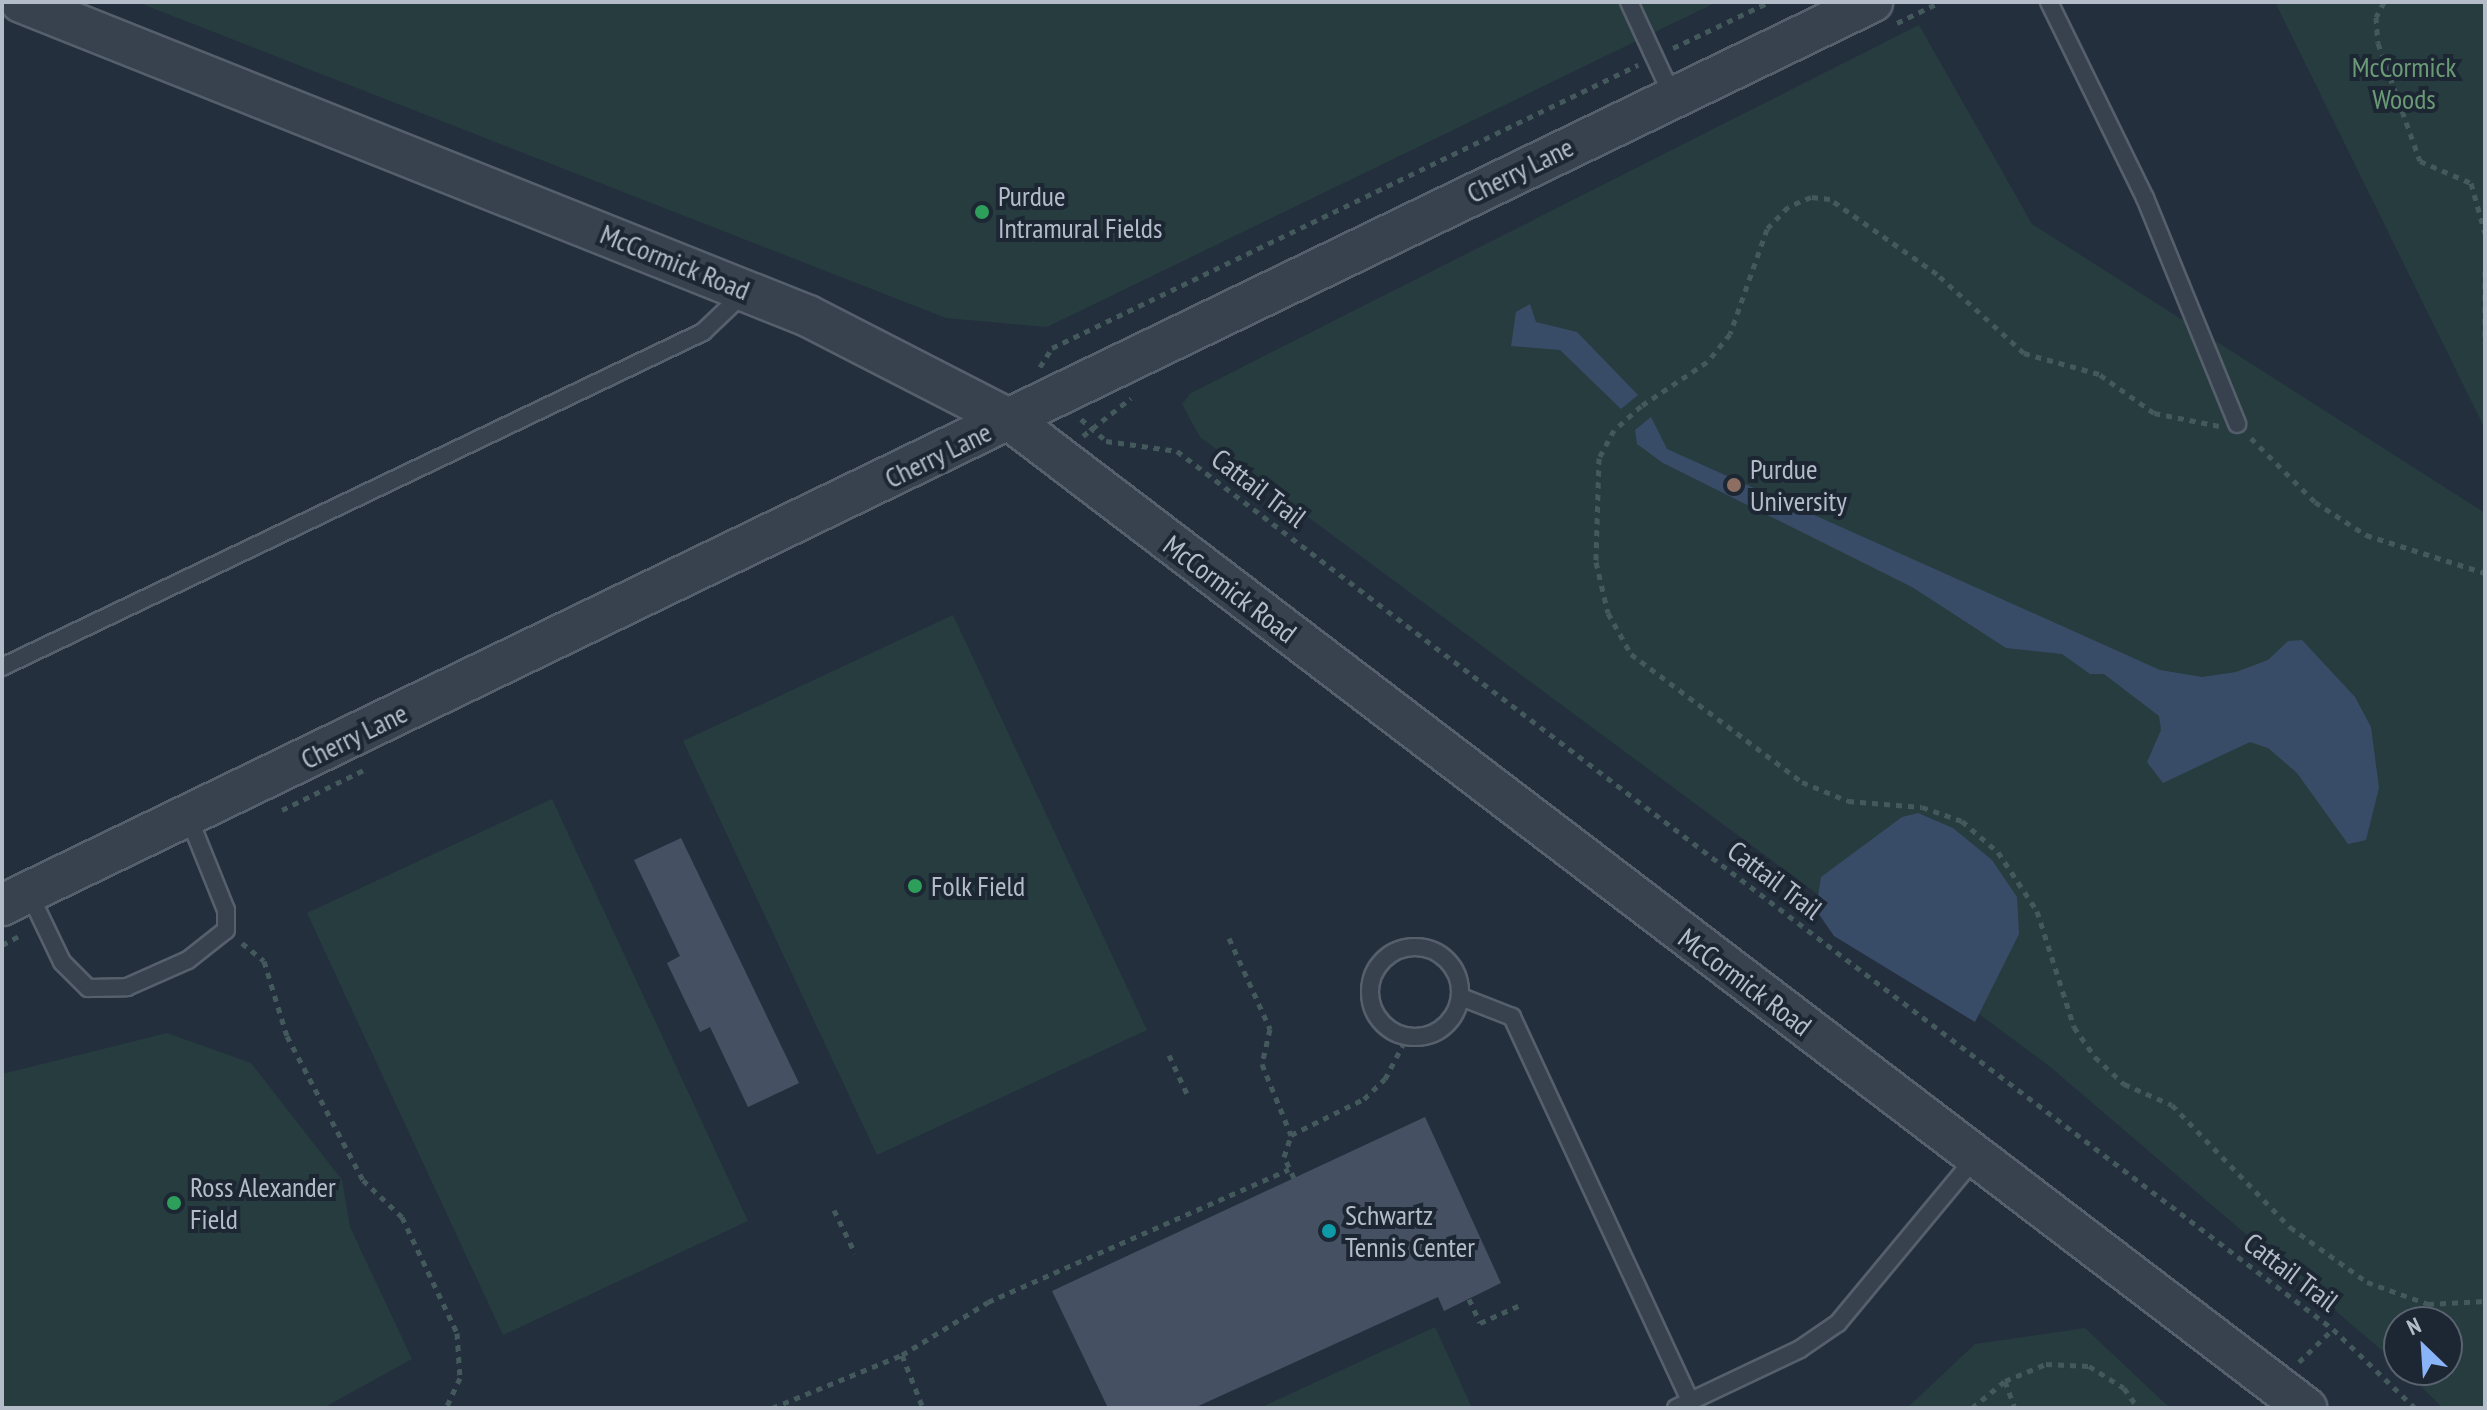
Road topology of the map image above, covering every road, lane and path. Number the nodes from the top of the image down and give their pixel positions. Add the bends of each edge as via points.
1 (21, 2) edge
2 (1629, 2) edge
3 (1769, 2) edge
4 (1872, 2) edge
5 (2049, 2) edge
6 (2384, 2) edge
7 (1673, 48) dead end
8 (1635, 67) dead end
9 (1672, 95) junction
10 (2485, 233) edge
11 (2485, 271) edge
12 (747, 291) junction
13 (2485, 343) edge
14 (1042, 381) dead end
15 (1010, 420) junction
16 (2237, 424) junction
17 (1090, 427) dead end
18 (1096, 432) junction
19 (1046, 448) junction
20 (2485, 573) edge
21 (2, 667) edge
22 (380, 763) dead end
23 (271, 815) dead end
24 (188, 816) junction
25 (25, 907) edge
26 (226, 930) junction
27 (1229, 938) dead end
28 (2, 945) edge
29 (1461, 997) junction
30 (1407, 1037) junction
31 (1169, 1055) dead end
32 (1189, 1098) dead end
33 (1291, 1135) junction
34 (1975, 1158) junction
35 (1289, 1169) junction
36 (1294, 1178) dead end
37 (834, 1210) dead end
38 (855, 1253) dead end
39 (1469, 1299) dead end
40 (2485, 1301) edge
41 (1518, 1306) dead end
42 (2333, 1329) junction
43 (902, 1355) junction
44 (2005, 1381) junction
45 (2290, 1396) edge
46 (1684, 1405) edge
47 (446, 1408) edge
48 (772, 1408) edge
49 (923, 1408) edge
50 (1972, 1408) edge
51 (2015, 1408) edge
52 (2138, 1408) edge
53 (2415, 1408) edge

1 - 12 street, McCormick Road
2 - 9 lane
3 - 7 path
4 - 9 street, Cherry Lane
5 - 16 lane via 2145,198
6 - 10 path via 2376,17 2378,43 2420,161 2471,183
8 - 14 path via 1052,348 1039,371
9 - 15 street, Cherry Lane
11 - 13 path
12 - 15 street, McCormick Road via 918,368
12 - 21 lane via 703,332
15 - 19 street, McCormick Road
15 - 24 street, Cherry Lane
16 - 20 path via 2315,502 2366,535
16 - 40 path via 2182,423 2154,413 2099,374 2024,353 1937,274 1830,199 1811,197 1788,207 1767,229 1730,334 1707,362 1623,422 1599,458 1595,548 1608,613 1631,654 1802,782 1848,801 1922,807 1948,816 1998,852 2037,911 2074,1027 2095,1057 2124,1084 2172,1105 2290,1227 2367,1282 2428,1304
17 - 18 path, Cattail Trail
18 - 19 path
18 - 42 path, Cattail Trail via 1106,441 1177,451
19 - 34 street, McCormick Road
22 - 23 path
24 - 25 street, Cherry Lane
24 - 26 lane via 223,895
25 - 26 lane via 72,976 104,991 188,960
25 - 28 path
26 - 47 path via 264,961 287,1036 363,1180 402,1217 457,1333 460,1378
27 - 33 path via 1270,1029 1262,1064
29 - 30 lane via 1448,1024 1422,1037
29 - 30 lane via 1454,968 1431,949 1416,946 1387,956 1370,996 1381,1023
29 - 46 lane via 1512,1017
30 - 33 path via 1385,1079 1364,1099
31 - 32 path
33 - 35 path via 1284,1145
34 - 45 street, McCormick Road
34 - 46 lane via 1838,1323 1800,1349
35 - 36 path
35 - 43 path via 988,1302
37 - 38 path
39 - 41 path via 1480,1323
42 - 45 path
42 - 53 path, Cattail Trail
43 - 48 path
43 - 49 path
44 - 50 path
44 - 51 path
44 - 52 path via 2046,1364 2089,1366 2124,1388

